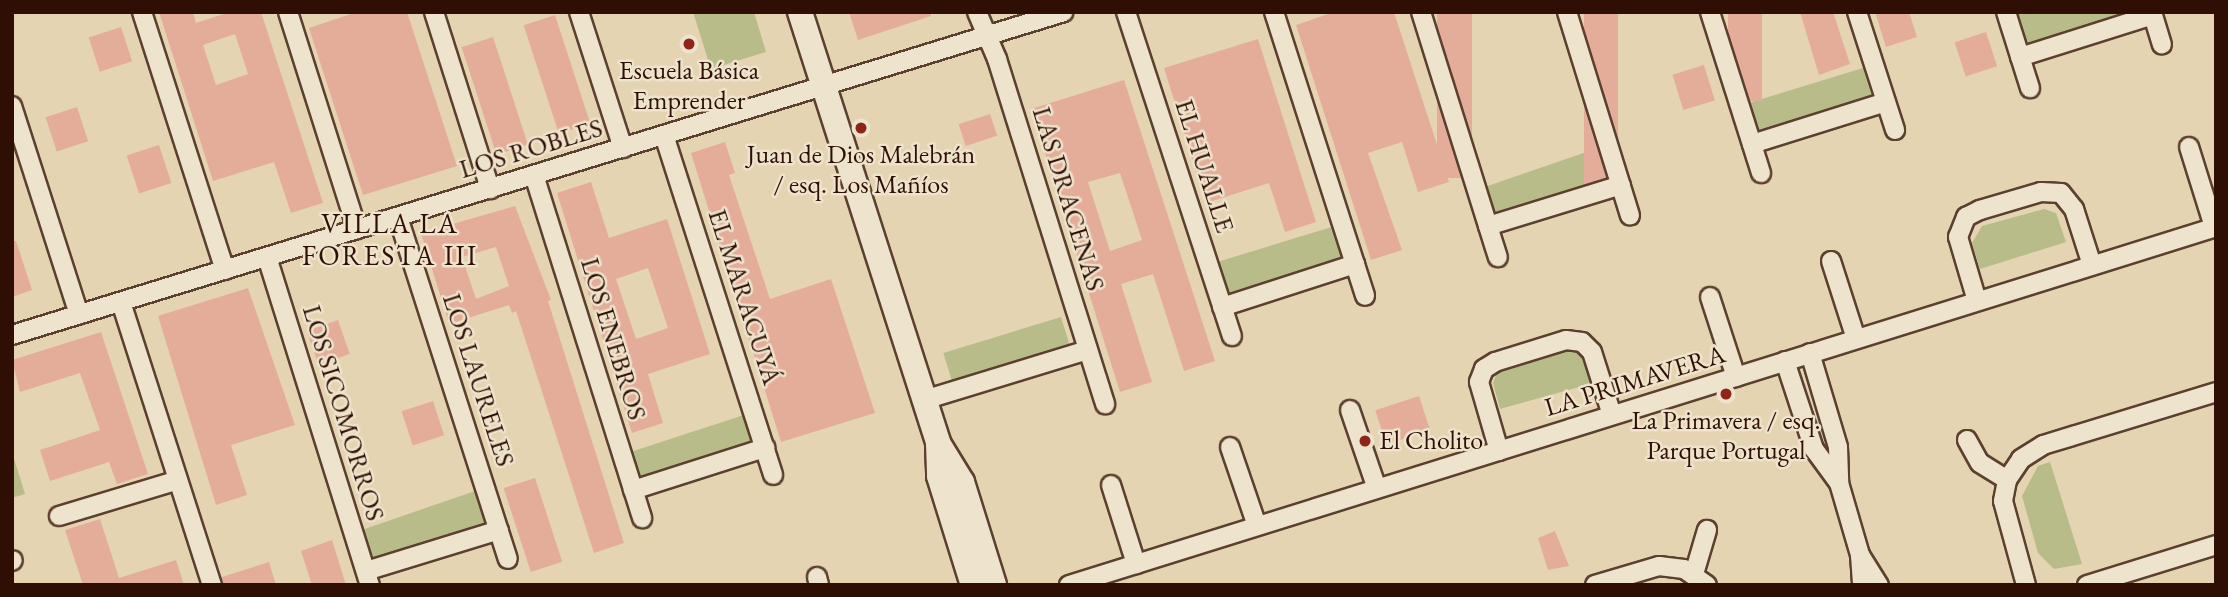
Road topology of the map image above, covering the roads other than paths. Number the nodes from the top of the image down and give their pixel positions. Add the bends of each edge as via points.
1 (142, 12) edge
2 (288, 12) edge
3 (434, 12) edge
4 (579, 12) edge
5 (800, 12) edge
6 (977, 12) edge
7 (1064, 12) edge
8 (1126, 12) edge
9 (1274, 12) edge
10 (1421, 12) edge
11 (1567, 12) edge
12 (1710, 12) edge
13 (1857, 12) edge
14 (2006, 12) edge
15 (2152, 13) edge
16 (987, 36) junction
17 (2162, 44) dead end
18 (2020, 57) junction
19 (824, 86) junction
20 (2029, 88) dead end
21 (1886, 102) junction
22 (12, 106) edge
23 (1895, 130) dead end
24 (664, 135) junction
25 (1752, 144) junction
26 (2189, 147) dead end
27 (623, 148) junction
28 (1761, 173) dead end
29 (534, 176) junction
30 (1621, 184) junction
31 (490, 189) junction
32 (1630, 215) dead end
33 (398, 217) junction
34 (1488, 226) junction
35 (2215, 227) edge
36 (357, 229) junction
37 (267, 257) junction
38 (1498, 257) dead end
39 (1831, 261) dead end
40 (1355, 264) junction
41 (2092, 265) junction
42 (225, 270) junction
43 (1365, 296) dead end
44 (1710, 297) dead end
45 (1977, 301) junction
46 (121, 302) junction
47 (1222, 307) junction
48 (79, 315) junction
49 (12, 335) edge
50 (1232, 336) dead end
51 (1856, 339) junction
52 (1088, 350) junction
53 (1810, 353) junction
54 (1785, 361) junction
55 (1736, 377) junction
56 (2216, 392) edge
57 (924, 401) junction
58 (1105, 404) dead end
59 (1350, 410) dead end
60 (1612, 415) junction
61 (1967, 440) dead end
62 (938, 443) junction
63 (1230, 447) dead end
64 (765, 448) junction
65 (1499, 451) junction
66 (773, 475) dead end
67 (178, 480) junction
68 (2007, 480) junction
69 (1839, 483) junction
70 (1111, 485) dead end
71 (1377, 489) junction
72 (633, 490) junction
73 (59, 516) dead end
74 (642, 518) dead end
75 (1257, 526) junction
76 (499, 530) junction
77 (1707, 530) dead end
78 (2216, 545) edge
79 (1860, 555) junction
80 (508, 559) dead end
81 (1136, 564) junction
82 (368, 578) edge
83 (1700, 580) edge
84 (212, 585) edge
85 (973, 585) edge
86 (994, 585) edge
87 (1069, 585) edge
88 (1595, 585) edge
89 (1862, 585) edge
90 (1879, 585) edge
91 (2026, 585) edge
92 (2087, 585) edge

1 - 42 street
2 - 36 street
3 - 31 street
4 - 27 street
5 - 19 street
6 - 16 street, LAS DRACENAS
7 - 16 street, LOS ROBLES
8 - 47 street, EL HUALLE
9 - 40 street
10 - 34 street
11 - 30 street
12 - 25 street
13 - 21 street
14 - 18 street
15 - 17 street
15 - 18 street
16 - 19 street, LOS ROBLES
16 - 52 street, LAS DRACENAS
18 - 20 street
19 - 24 street, LOS ROBLES
19 - 57 street
21 - 23 street
21 - 25 street
22 - 48 street
24 - 27 street, LOS ROBLES
24 - 64 street, EL MARACUYÁ
25 - 28 street
26 - 35 street
27 - 29 street, LOS ROBLES
29 - 31 street, LOS ROBLES
29 - 72 street, LOS ENEBROS
30 - 32 street
30 - 34 street
31 - 33 street, LOS ROBLES
33 - 36 street, LOS ROBLES
33 - 76 street, LOS LAURELES
34 - 38 street
35 - 41 street, LA PRIMAVERA
36 - 37 street, LOS ROBLES
37 - 42 street, LOS ROBLES
37 - 82 street, LOS SICOMORROS
39 - 51 street
40 - 43 street
40 - 47 street
41 - 45 street, LA PRIMAVERA
41 - 45 street via 2074,209 2061,193 2041,192 1980,210 1962,223 1958,237
42 - 46 street, LOS ROBLES
44 - 55 street
45 - 51 street, LA PRIMAVERA
46 - 48 street, LOS ROBLES
46 - 67 street
47 - 50 street, EL HUALLE
48 - 49 street, LOS ROBLES
51 - 53 street, LA PRIMAVERA
52 - 57 street
52 - 58 street, LAS DRACENAS
53 - 54 street, LA PRIMAVERA
53 - 69 street via 1838,447
54 - 55 street, LA PRIMAVERA
54 - 69 street via 1814,449
55 - 60 street, LA PRIMAVERA
56 - 68 street via 2043,446 2021,459
57 - 62 street
59 - 71 street
60 - 65 street, LA PRIMAVERA
60 - 65 street via 1592,352 1582,342 1566,340 1495,362 1484,369 1479,382
61 - 68 street via 1980,463
62 - 85 street via 939,476
62 - 86 street via 962,482
63 - 75 street
64 - 66 street, EL MARACUYÁ
64 - 72 street
65 - 71 street, LA PRIMAVERA
67 - 73 street
67 - 84 street
68 - 91 street via 2004,512
69 - 79 street
70 - 81 street
71 - 75 street, LA PRIMAVERA
72 - 74 street, LOS ENEBROS
75 - 81 street, LA PRIMAVERA
76 - 80 street, LOS LAURELES
76 - 82 street
77 - 83 street
78 - 92 street
79 - 89 street
79 - 90 street
81 - 87 street, LA PRIMAVERA
83 - 88 street via 1659,566

